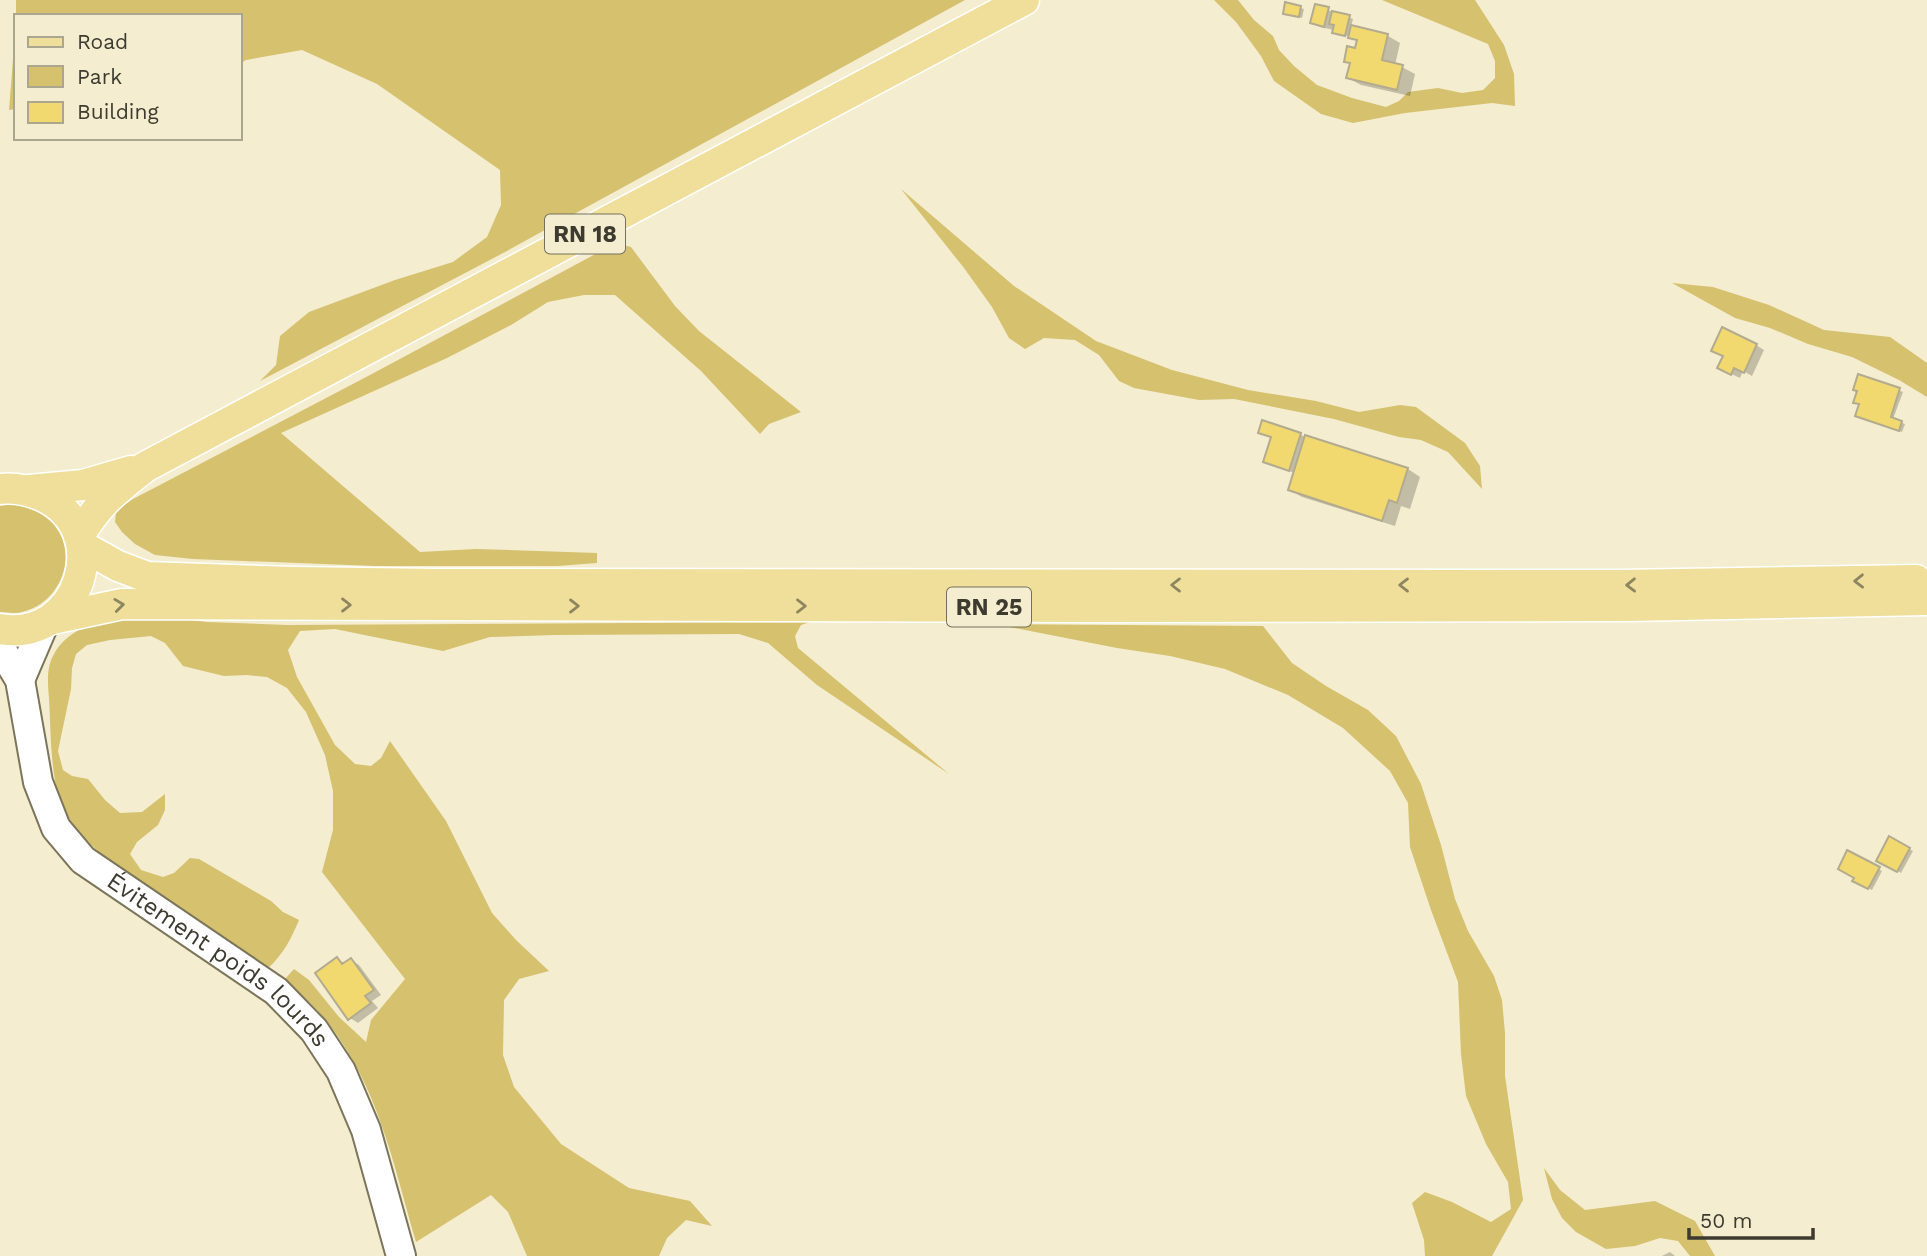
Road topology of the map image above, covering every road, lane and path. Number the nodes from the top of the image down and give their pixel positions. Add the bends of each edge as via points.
1 (1024, 0) edge
2 (145, 467) junction
3 (15, 490) edge
4 (80, 541) junction
5 (1927, 580) edge
6 (1927, 600) edge
7 (48, 621) junction
8 (0, 629) edge
9 (0, 647) edge
10 (20, 680) junction
11 (401, 1256) edge

1 - 2 main road, RN 18
2 - 3 main road, RN 18 via 83,485
2 - 4 main road, RN 18 via 92,514
3 - 4 main road via 50,500 68,516
5 -> 4 main road, RN 25 via 1620,585 294,582 147,577 118,566
4 - 7 main road via 82,574 72,599
7 -> 6 main road, RN 25 via 122,604 1552,607
7 - 8 main road via 15,632
7 - 10 main road
9 - 10 main road
10 - 11 main road, Évitement poids lourds via 37,782 56,828 83,860 276,992 314,1030 341,1071 366,1130

